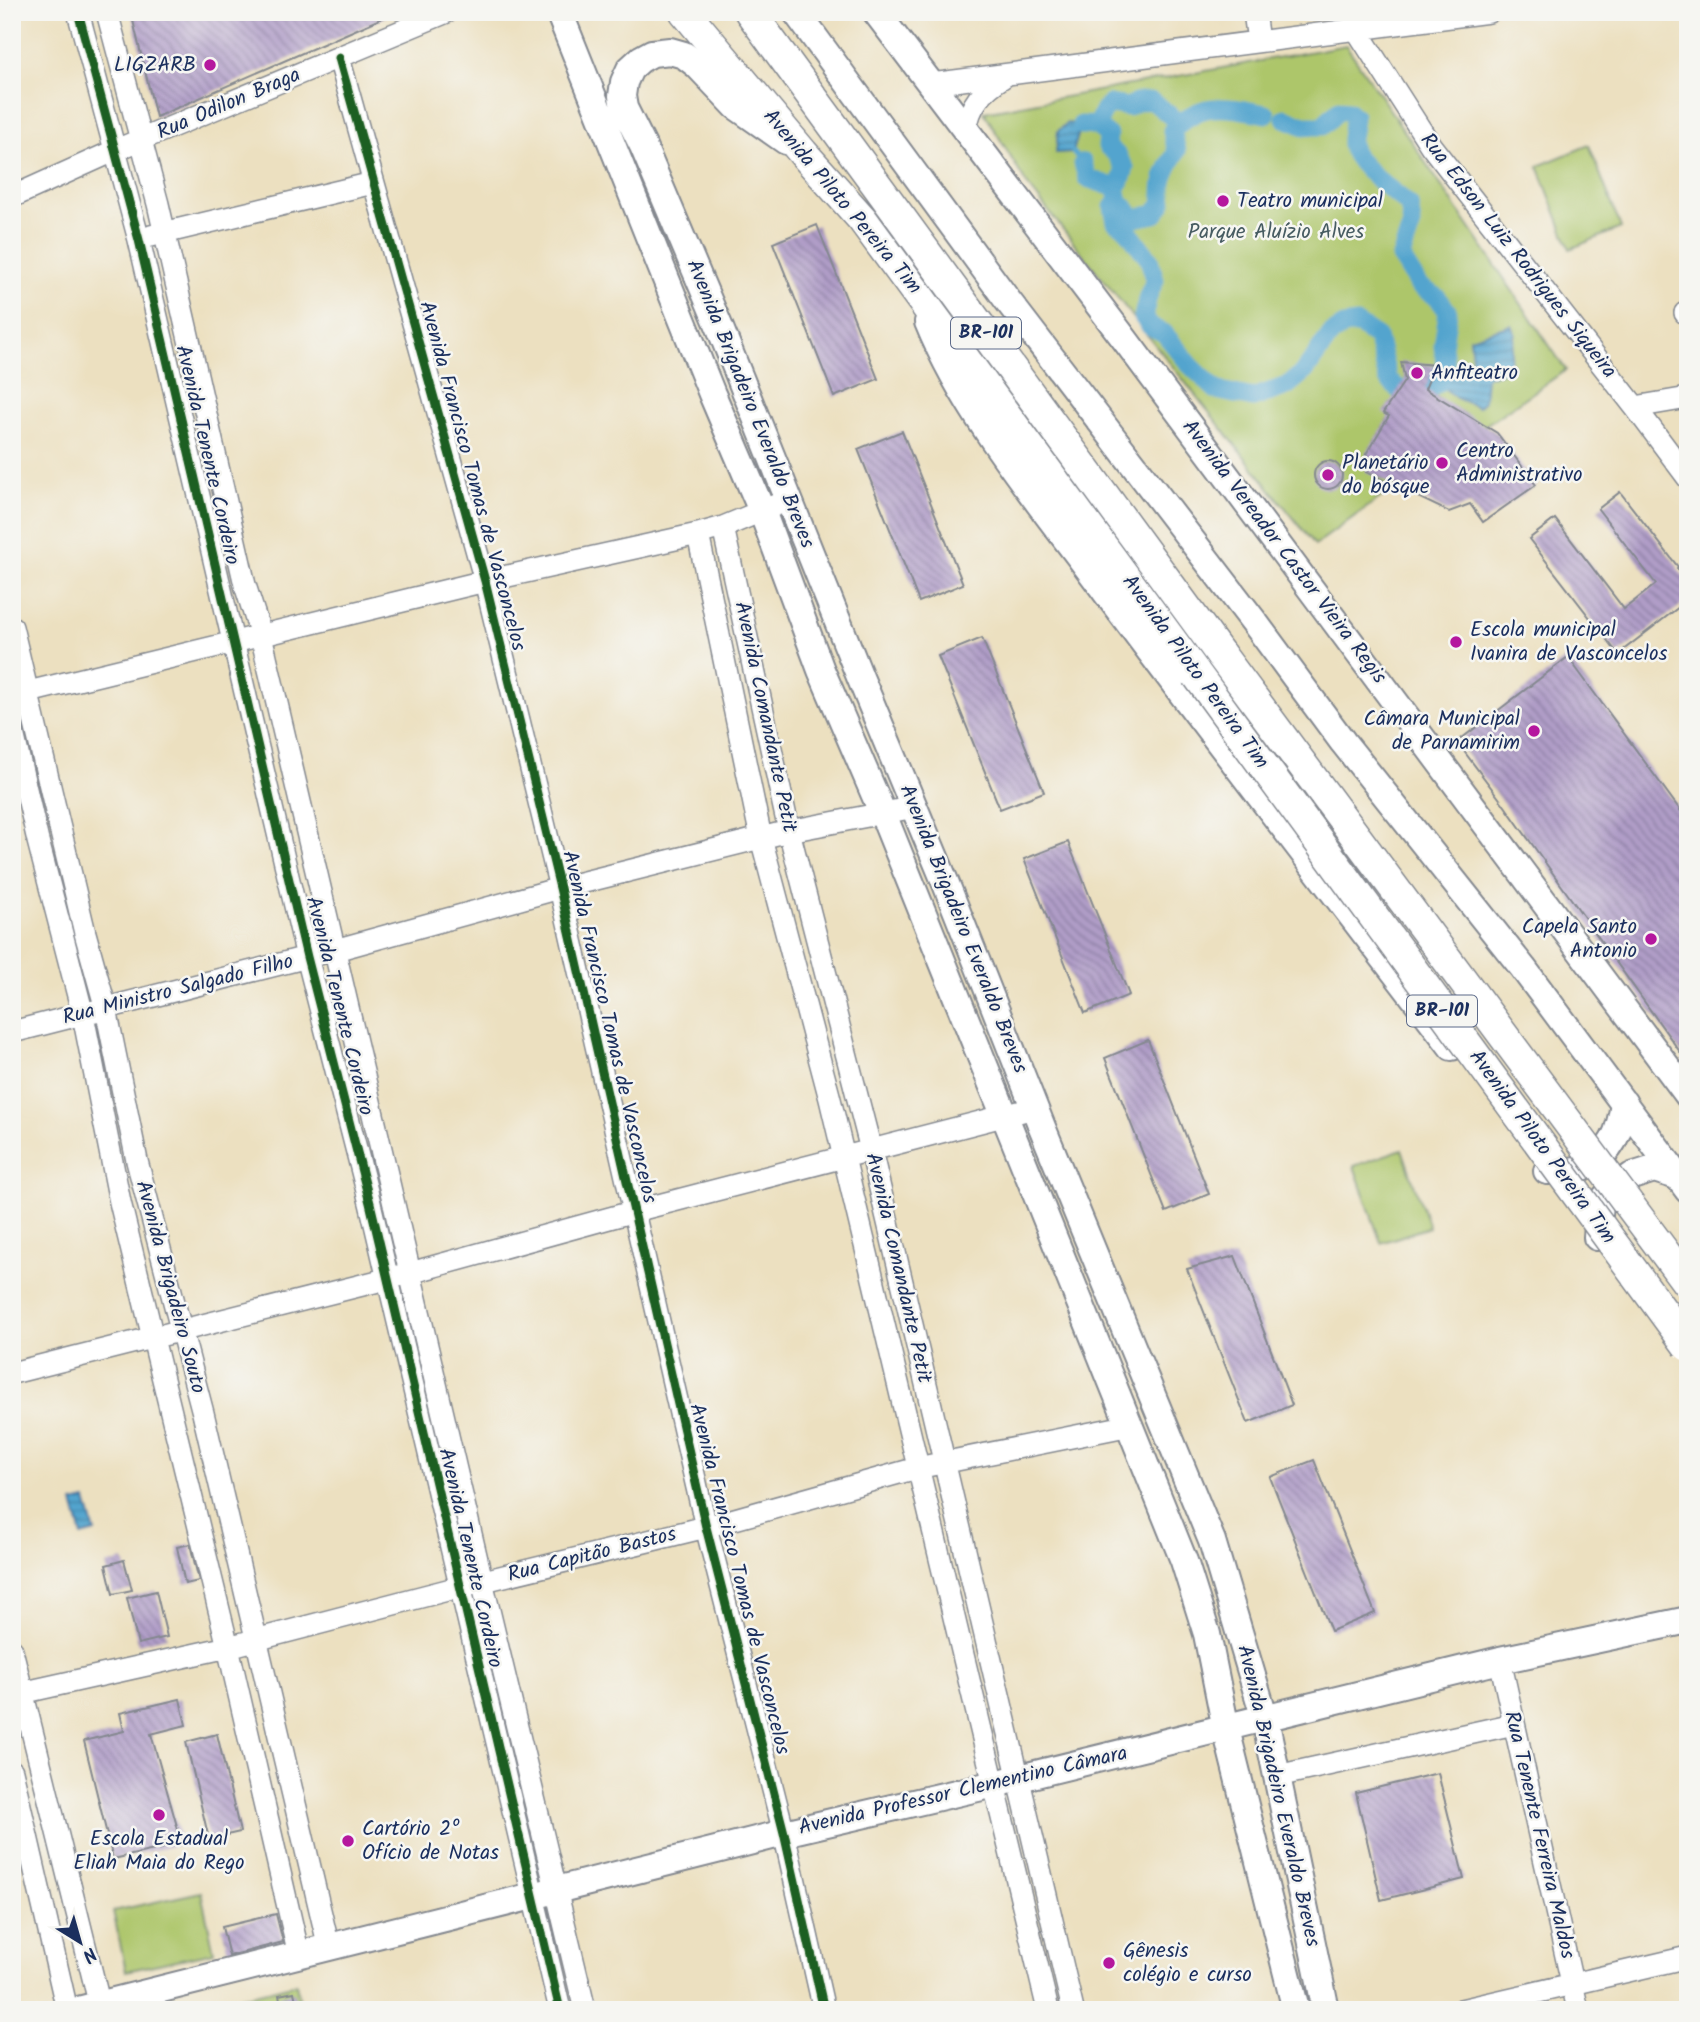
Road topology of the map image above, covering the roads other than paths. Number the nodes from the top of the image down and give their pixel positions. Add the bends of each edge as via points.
1 (78, 12) edge
2 (107, 12) edge
3 (447, 12) edge
4 (559, 12) edge
5 (685, 12) edge
6 (750, 12) edge
7 (796, 12) edge
8 (876, 12) edge
9 (1254, 12) edge
10 (1476, 13) edge
11 (1356, 29) junction
12 (1258, 41) junction
13 (339, 58) junction
14 (1006, 75) junction
15 (931, 85) junction
16 (966, 131) junction
17 (142, 140) junction
18 (116, 150) junction
19 (803, 153) junction
20 (373, 183) junction
21 (12, 197) edge
22 (164, 232) junction
23 (139, 240) junction
24 (921, 296) junction
25 (1688, 398) edge
26 (1635, 407) junction
27 (1688, 478) edge
28 (788, 500) junction
29 (762, 511) junction
30 (723, 527) junction
31 (698, 534) junction
32 (485, 580) junction
33 (12, 627) edge
34 (261, 635) junction
35 (233, 642) junction
36 (21, 695) edge
37 (12, 728) edge
38 (915, 807) junction
39 (883, 814) junction
40 (789, 831) junction
41 (761, 838) junction
42 (559, 888) junction
43 (335, 950) junction
44 (307, 957) junction
45 (106, 1009) junction
46 (83, 1014) junction
47 (12, 1032) edge
48 (1688, 1095) edge
49 (1624, 1103) junction
50 (1034, 1108) junction
51 (1004, 1115) junction
52 (871, 1150) junction
53 (843, 1158) junction
54 (1546, 1171) junction
55 (1683, 1183) edge
56 (635, 1211) junction
57 (1597, 1237) junction
58 (410, 1273) junction
59 (386, 1279) junction
60 (1688, 1284) edge
61 (911, 1321) junction
62 (884, 1328) junction
63 (181, 1331) junction
64 (153, 1338) junction
65 (1688, 1346) edge
66 (1688, 1361) edge
67 (12, 1373) edge
68 (1131, 1426) junction
69 (943, 1462) junction
70 (917, 1468) junction
71 (706, 1527) junction
72 (482, 1581) junction
73 (459, 1587) junction
74 (1688, 1620) edge
75 (258, 1639) junction
76 (228, 1647) junction
77 (12, 1650) edge
78 (1500, 1660) junction
79 (17, 1694) edge
80 (1265, 1719) junction
81 (1514, 1724) junction
82 (1226, 1729) junction
83 (12, 1772) edge
84 (1277, 1776) junction
85 (1007, 1782) junction
86 (785, 1833) junction
87 (546, 1893) junction
88 (329, 1948) junction
89 (299, 1955) junction
90 (1688, 1957) edge
91 (1573, 1985) junction
92 (93, 2008) edge
93 (67, 2010) edge
94 (560, 2010) edge
95 (585, 2010) edge
96 (824, 2010) edge
97 (1048, 2010) edge
98 (1073, 2010) edge
99 (1296, 2010) edge
100 (1326, 2010) edge
101 (1461, 2010) edge
102 (1578, 2010) edge

1 - 18 street, Avenida Tenente Cordeiro
2 - 17 street, Avenida Tenente Cordeiro
3 - 13 street, Rua Odilon Braga
4 - 29 main road, Avenida Brigadeiro Everaldo Breves
5 - 19 highway, Avenida Piloto Pereira Tim / BR-101
6 - 60 highway, Avenida Piloto Pereira Tim / BR-101, bridge
7 - 49 main road via 1014,310
8 - 15 main road, Avenida Vereador Castor Vieira Regis
9 - 12 street
10 - 11 street
11 - 12 street
11 - 26 street, Rua Edson Luiz Rodrigues Siqueira via 1431,146
12 - 14 street
13 - 17 street, Rua Odilon Braga
13 - 20 street, Avenida Francisco Tomas de Vasconcelos
14 - 15 street
14 - 16 street via 977,99
15 - 16 main road, Avenida Vereador Castor Vieira Regis
16 - 48 main road, Avenida Vereador Castor Vieira Regis
17 - 18 street, Rua Odilon Braga
17 - 22 street, Avenida Tenente Cordeiro
18 - 21 street, Rua Odilon Braga
18 - 23 street, Avenida Tenente Cordeiro
19 - 24 highway, Avenida Piloto Pereira Tim / BR-101 via 862,219
19 - 28 main road, Avenida Brigadeiro Everaldo Breves via 736,106 684,55 652,53 641,58 624,82 624,108 715,315
20 - 22 street
20 - 32 street, Avenida Francisco Tomas de Vasconcelos
22 - 23 street
22 - 34 street, Avenida Tenente Cordeiro via 245,585
23 - 35 street, Avenida Tenente Cordeiro
24 - 54 main road via 941,351 975,411 1022,478
24 - 65 highway, Avenida Piloto Pereira Tim / BR-101, bridge
25 - 26 street
26 - 27 street, Rua Edson Luiz Rodrigues Siqueira
28 - 29 street
28 - 38 main road, Avenida Brigadeiro Everaldo Breves
29 - 30 street
29 - 39 main road, Avenida Brigadeiro Everaldo Breves via 821,670
30 - 31 street
30 - 40 street, Avenida Comandante Petit
31 - 32 street
31 - 41 street, Avenida Comandante Petit
32 - 34 street
32 - 42 street, Avenida Francisco Tomas de Vasconcelos
33 - 36 street, Avenida Brigadeiro Souto
34 - 35 street
34 - 43 street, Avenida Tenente Cordeiro
35 - 36 street
35 - 44 street, Avenida Tenente Cordeiro
36 - 45 street, Avenida Brigadeiro Souto
37 - 46 street, Avenida Brigadeiro Souto
38 - 39 street, Rua Ministro Salgado Filho
38 - 50 main road, Avenida Brigadeiro Everaldo Breves
39 - 40 street, Rua Ministro Salgado Filho
39 - 51 main road, Avenida Brigadeiro Everaldo Breves
40 - 41 street, Rua Ministro Salgado Filho
40 - 52 street, Avenida Comandante Petit
41 - 42 street, Rua Ministro Salgado Filho
41 - 53 street, Avenida Comandante Petit
42 - 43 street, Rua Ministro Salgado Filho
42 - 56 street, Avenida Francisco Tomas de Vasconcelos
43 - 44 street, Rua Ministro Salgado Filho
43 - 58 street, Avenida Tenente Cordeiro
44 - 45 street, Rua Ministro Salgado Filho
44 - 59 street, Avenida Tenente Cordeiro
45 - 46 street, Rua Ministro Salgado Filho
45 - 63 street, Avenida Brigadeiro Souto via 137,1161
46 - 47 street, Rua Ministro Salgado Filho
46 - 64 street, Avenida Brigadeiro Souto via 120,1202
49 - 54 main road via 1612,1145 1584,1168
49 - 55 main road
50 - 51 street
50 - 80 main road, Avenida Brigadeiro Everaldo Breves via 1212,1541
51 - 52 street
51 - 68 main road, Avenida Brigadeiro Everaldo Breves
52 - 53 street
52 - 61 street, Avenida Comandante Petit
53 - 56 street
53 - 62 street, Avenida Comandante Petit
54 - 57 main road
55 - 57 main road via 1654,1169 1632,1176 1600,1204
56 - 58 street
56 - 71 street, Avenida Francisco Tomas de Vasconcelos
57 - 66 main road
58 - 59 street
58 - 72 street, Avenida Tenente Cordeiro
59 - 63 street
59 - 73 street, Avenida Tenente Cordeiro
61 - 62 street
61 - 69 street, Avenida Comandante Petit
62 - 70 street, Avenida Comandante Petit
63 - 64 street
63 - 75 street, Avenida Brigadeiro Souto
64 - 67 street
64 - 76 street, Avenida Brigadeiro Souto
68 - 69 street, Rua Capitão Bastos
68 - 82 main road, Avenida Brigadeiro Everaldo Breves via 1208,1634
69 - 70 street, Rua Capitão Bastos
69 - 85 street, Avenida Comandante Petit
70 - 71 street, Rua Capitão Bastos
70 - 85 street, Avenida Comandante Petit
71 - 72 street, Rua Capitão Bastos
71 - 86 street, Avenida Francisco Tomas de Vasconcelos
72 - 73 street, Rua Capitão Bastos
72 - 87 street, Avenida Tenente Cordeiro
73 - 75 street, Rua Capitão Bastos
73 - 87 street, Avenida Tenente Cordeiro
74 - 78 main road, Avenida Professor Clementino Câmara
75 - 76 street, Rua Capitão Bastos
75 - 88 street, Avenida Brigadeiro Souto
76 - 79 street, Rua Capitão Bastos
76 - 89 street, Avenida Brigadeiro Souto
77 - 79 street
78 - 80 main road, Avenida Professor Clementino Câmara
78 - 81 street, Rua Tenente Ferreira Maldos
79 - 92 street
80 - 82 main road, Avenida Professor Clementino Câmara
80 - 84 main road, Avenida Brigadeiro Everaldo Breves
81 - 84 street
81 - 91 street, Rua Tenente Ferreira Maldos
82 - 85 main road, Avenida Professor Clementino Câmara
82 - 99 main road, Avenida Brigadeiro Everaldo Breves
83 - 93 street
84 - 100 main road, Avenida Brigadeiro Everaldo Breves
85 - 86 main road, Avenida Professor Clementino Câmara
85 - 97 street, Avenida Comandante Petit
85 - 98 street, Avenida Comandante Petit
86 - 87 main road, Avenida Professor Clementino Câmara
86 - 96 street, Avenida Francisco Tomas de Vasconcelos
87 - 88 main road, Avenida Professor Clementino Câmara
87 - 94 street, Avenida Tenente Cordeiro
87 - 95 street, Avenida Tenente Cordeiro
88 - 89 main road, Avenida Professor Clementino Câmara
89 - 92 main road, Avenida Professor Clementino Câmara
90 - 91 street
91 - 101 street
91 - 102 street, Rua Tenente Ferreira Maldos

